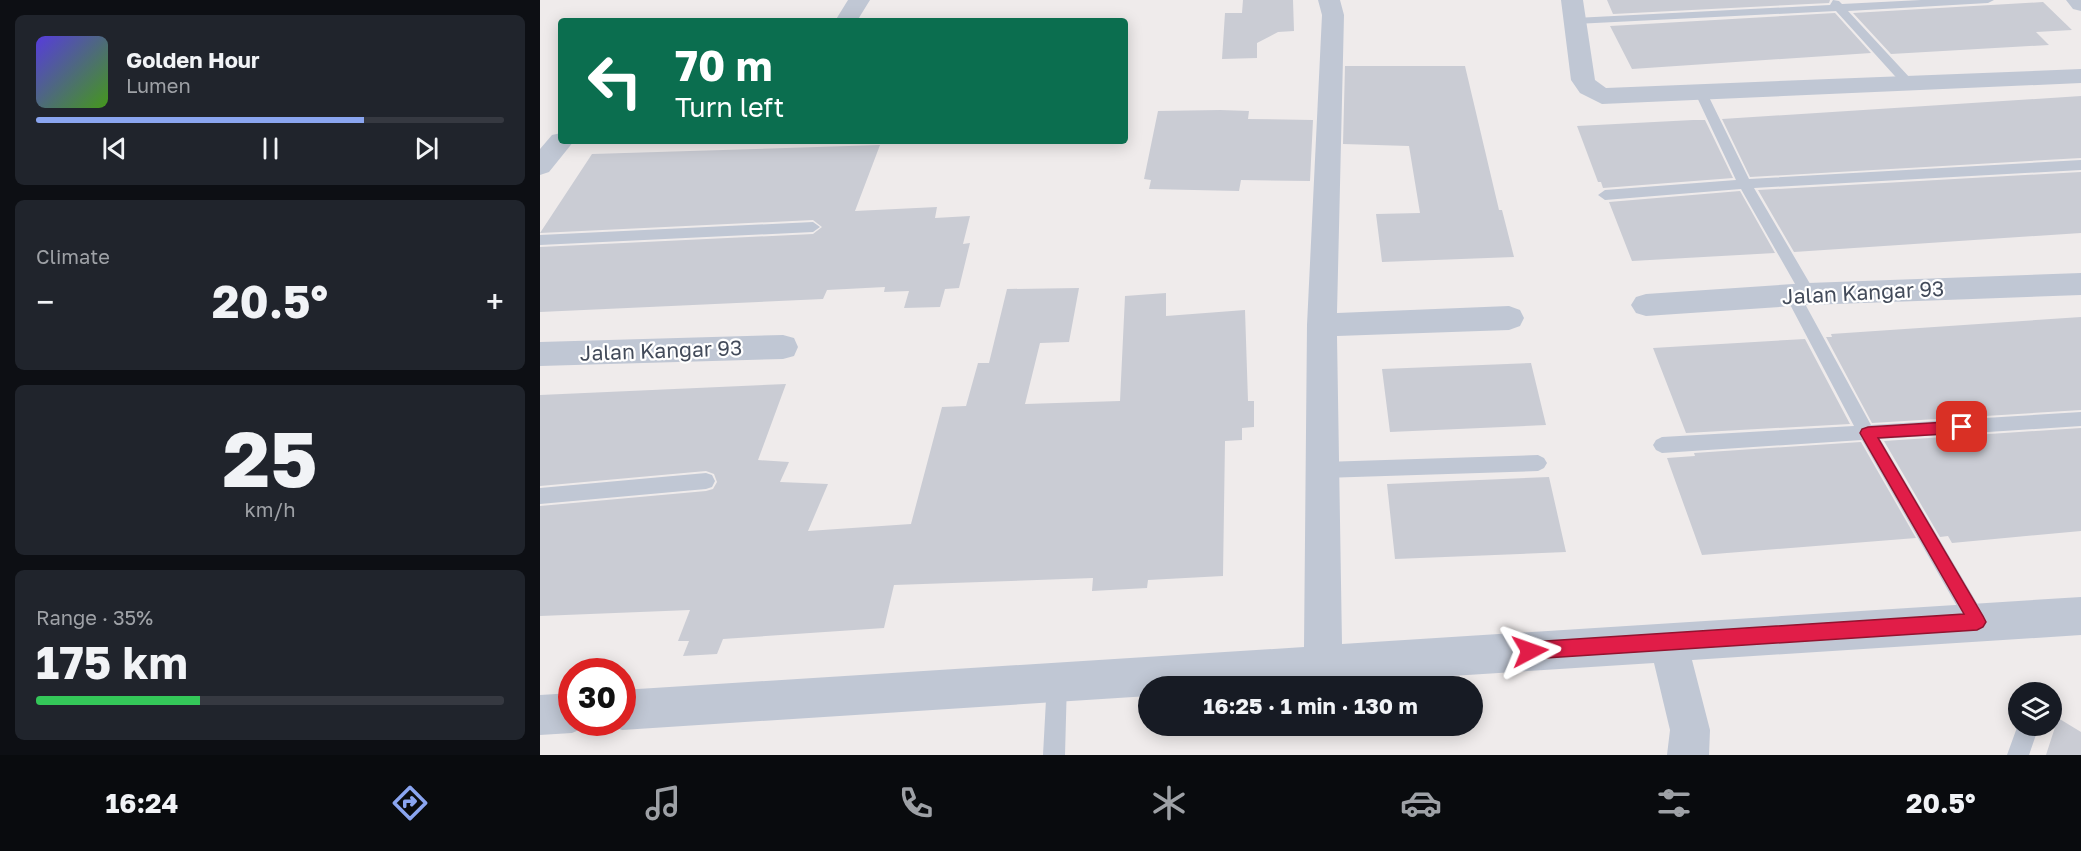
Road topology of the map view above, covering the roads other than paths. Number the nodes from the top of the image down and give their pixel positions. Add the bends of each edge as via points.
1 (859, 0) edge
2 (1329, 0) edge
3 (1988, 0) edge
4 (2078, 0) edge
5 (1836, 4) edge
6 (2081, 4) edge
7 (1574, 10) edge
8 (848, 18) edge
9 (2081, 76) edge
10 (1907, 82) junction
11 (1701, 93) junction
12 (558, 144) edge
13 (2081, 165) edge
14 (540, 166) edge
15 (1744, 184) junction
16 (1605, 195) dead end
17 (813, 227) dead end
18 (540, 240) edge
19 (2081, 284) edge
20 (1801, 294) junction
21 (1646, 305) dead end
22 (1509, 318) dead end
23 (1322, 325) junction
24 (783, 347) dead end
25 (540, 354) edge
26 (2081, 419) edge
27 (1868, 433) junction
28 (1662, 444) dead end
29 (1539, 463) dead end
30 (1323, 470) junction
31 (706, 481) dead end
32 (540, 496) edge
33 (2081, 616) edge
34 (1977, 622) junction
35 (1668, 642) junction
36 (1323, 664) junction
37 (1057, 681) junction
38 (636, 709) edge
39 (558, 714) edge
40 (540, 715) edge
41 (2025, 736) edge
42 (1054, 755) edge
43 (1688, 755) edge
44 (2018, 755) edge

1 - 8 street
2 - 23 street via 1333,15
3 - 5 lane
4 - 6 street
5 - 7 lane
5 - 10 lane
7 - 11 street via 1583,80 1588,88 1602,96
9 - 10 street
10 - 11 street
11 - 15 lane
12 - 14 street
13 - 15 lane
15 - 16 lane
15 - 20 lane
17 - 18 lane
19 - 20 street, Jalan Kangar 93
20 - 21 street, Jalan Kangar 93
20 - 27 lane
22 - 23 street
23 - 30 street
24 - 25 street, Jalan Kangar 93
26 - 27 lane
27 - 28 lane
27 - 34 lane
29 - 30 lane
30 - 36 street
31 - 32 lane
33 - 34 street
34 - 35 street
35 - 36 street
35 - 43 street via 1690,730
36 - 37 street
37 - 38 street
37 - 42 lane
39 - 40 street
41 - 44 lane

